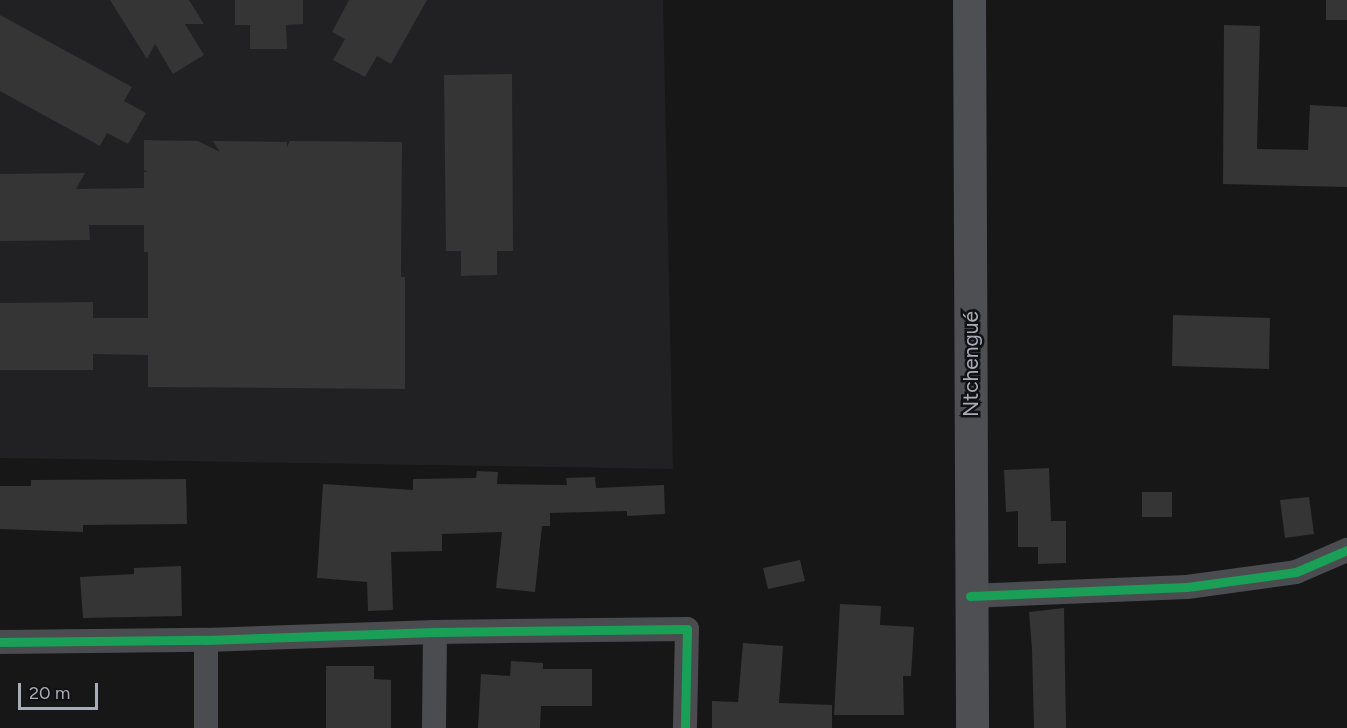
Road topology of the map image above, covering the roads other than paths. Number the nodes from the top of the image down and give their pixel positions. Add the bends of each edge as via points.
1 (969, 0) edge
2 (1347, 550) edge
3 (970, 596) junction
4 (435, 632) junction
5 (207, 640) junction
6 (0, 642) edge
7 (206, 728) edge
8 (434, 728) edge
9 (685, 728) edge
10 (972, 728) edge

1 - 3 main road, Ntchengué
2 - 3 street via 1296,572 1187,587
3 - 10 main road, Ntchengué
4 - 5 street
4 - 8 street
4 - 9 street via 687,630
5 - 6 street
5 - 7 street

